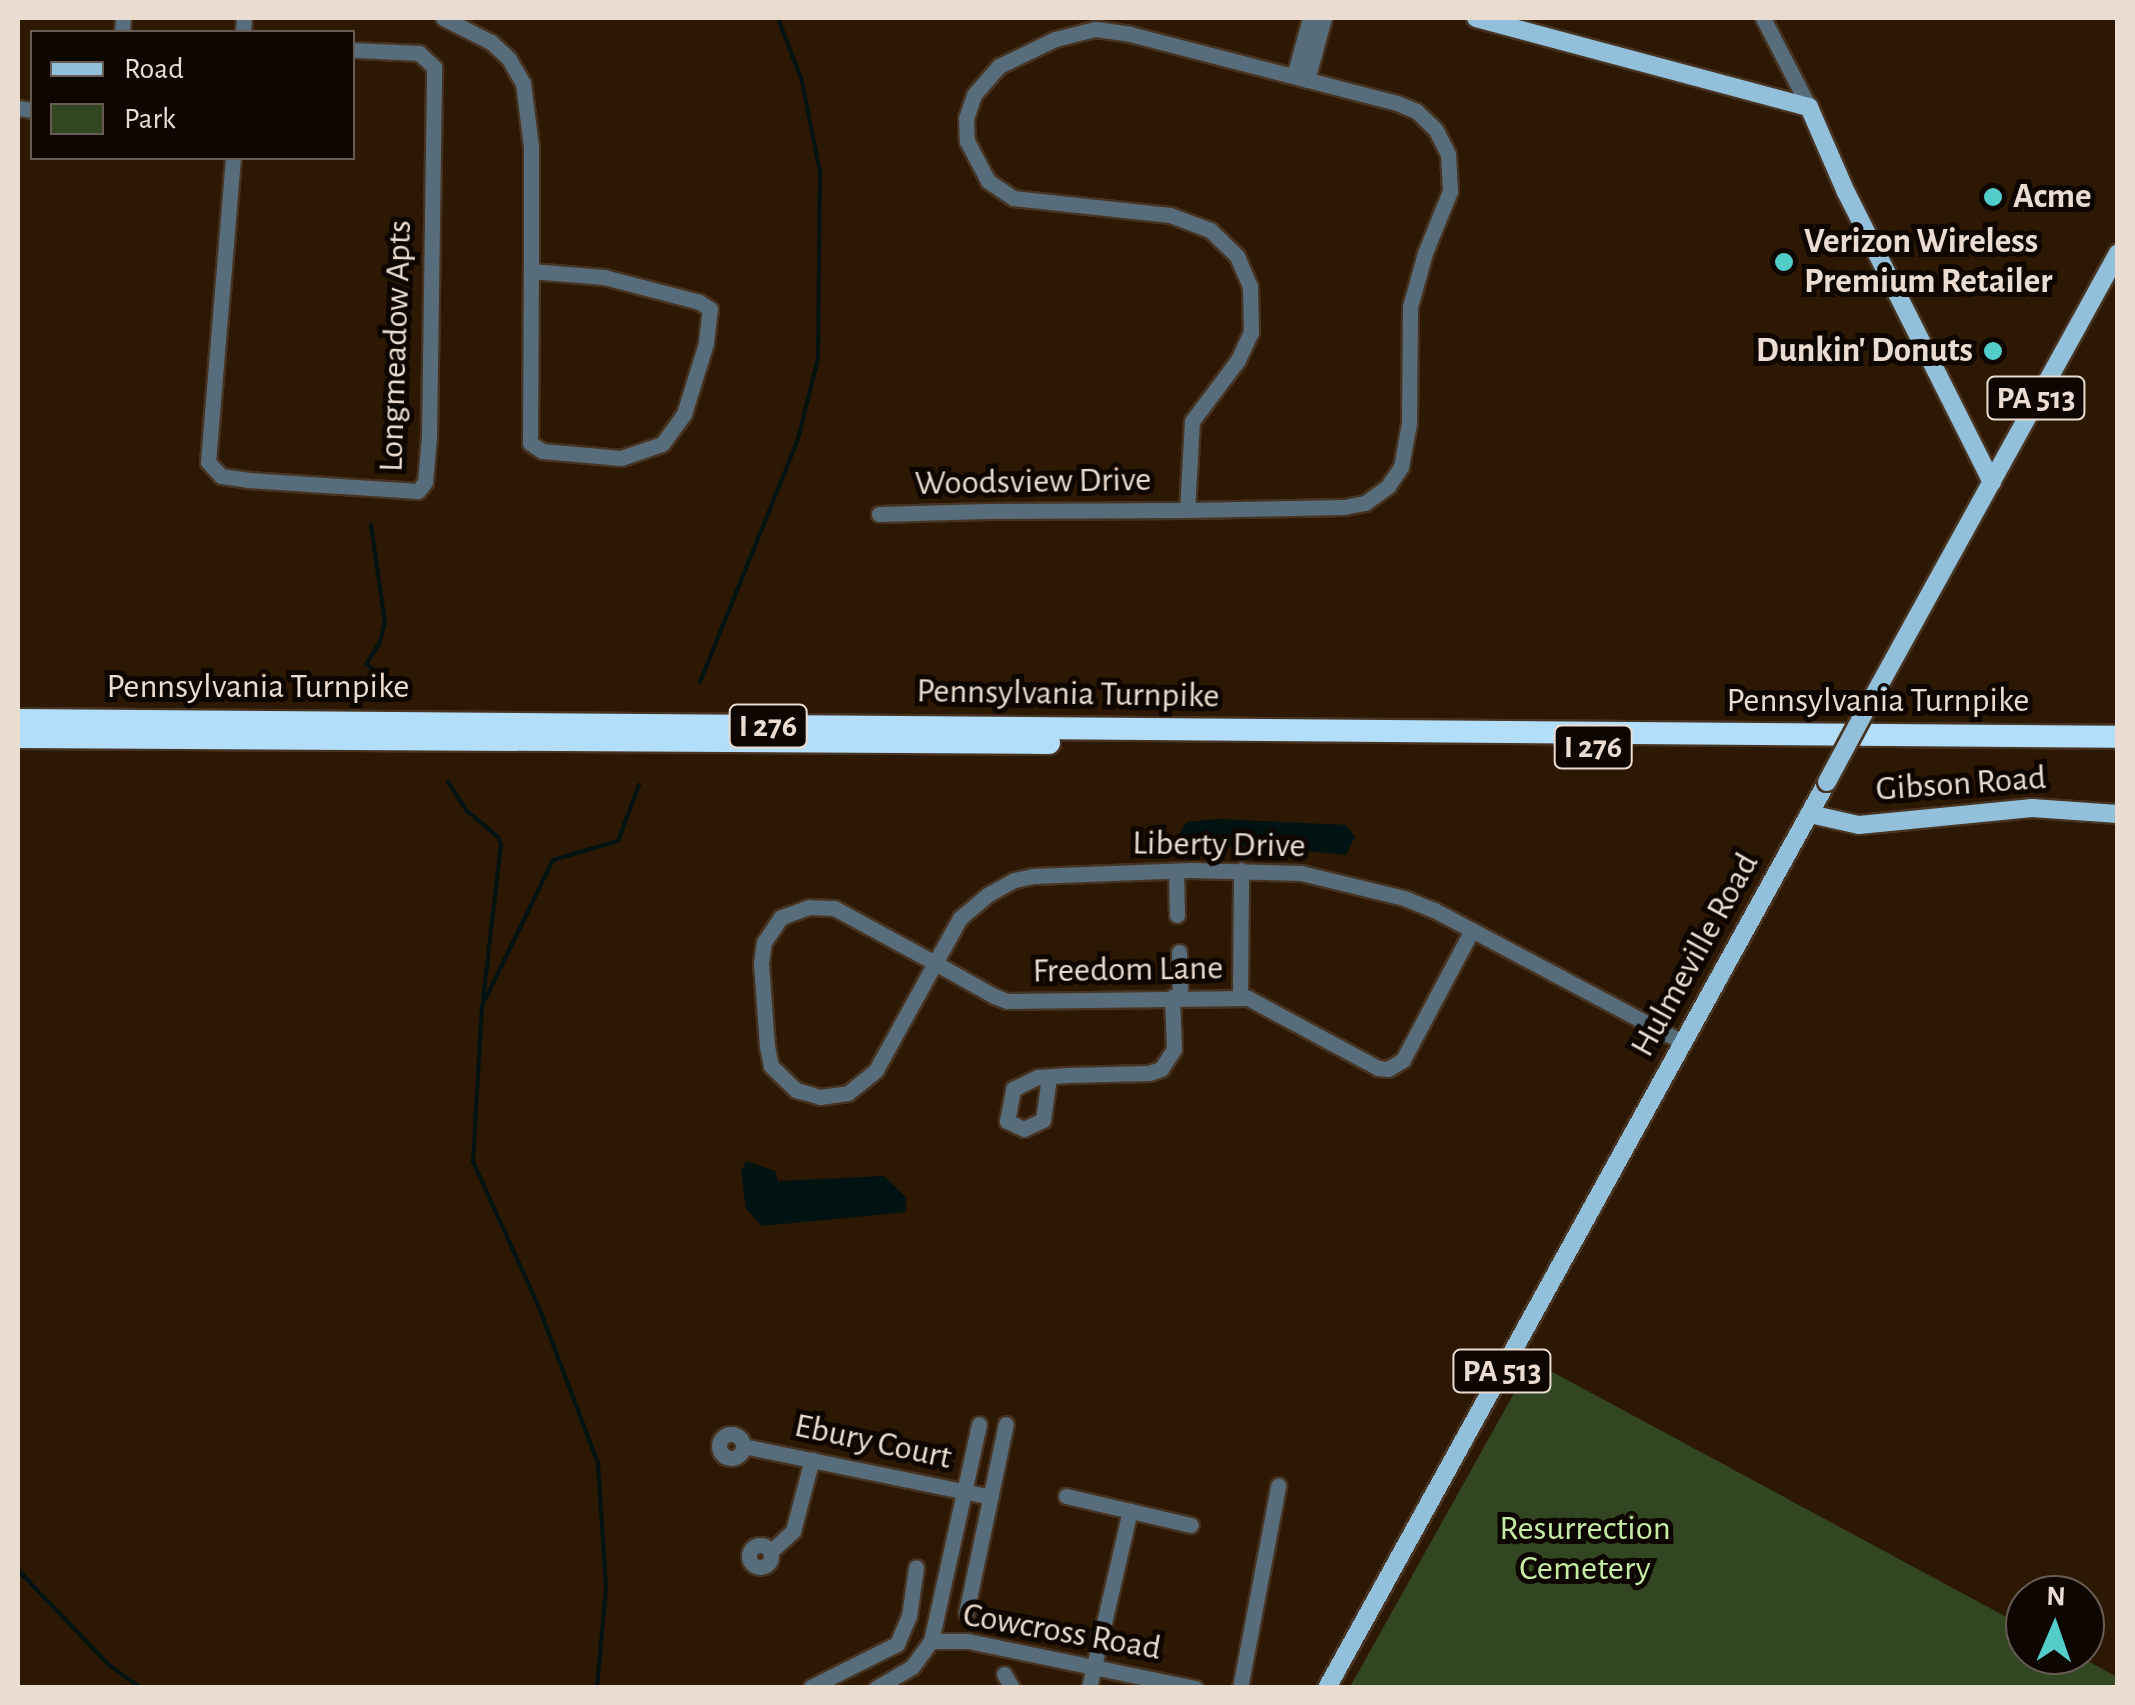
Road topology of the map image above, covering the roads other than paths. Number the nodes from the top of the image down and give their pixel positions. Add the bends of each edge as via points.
1 (444, 18) edge
2 (1310, 18) edge
3 (1324, 18) edge
4 (1476, 18) edge
5 (1764, 18) edge
6 (355, 50) edge
7 (1301, 78) junction
8 (1810, 106) junction
9 (234, 160) edge
10 (2118, 253) edge
11 (531, 271) junction
12 (1992, 482) junction
13 (1188, 510) junction
14 (879, 514) dead end
15 (18, 720) edge
16 (18, 736) edge
17 (2118, 737) edge
18 (2118, 752) edge
19 (1810, 814) junction
20 (2118, 814) edge
21 (1241, 870) junction
22 (1176, 871) junction
23 (1178, 916) dead end
24 (1472, 930) junction
25 (1179, 952) dead end
26 (935, 963) junction
27 (1176, 997) junction
28 (1240, 997) junction
29 (1684, 1043) junction
30 (1049, 1076) dead end
31 (979, 1424) dead end
32 (1006, 1424) dead end
33 (743, 1446) dead end
34 (812, 1459) junction
35 (1278, 1486) dead end
36 (965, 1492) junction
37 (1066, 1496) dead end
38 (991, 1498) junction
39 (1130, 1512) junction
40 (1191, 1525) dead end
41 (771, 1551) dead end
42 (916, 1568) dead end
43 (966, 1613) dead end
44 (931, 1642) junction
45 (860, 1666) junction
46 (1096, 1667) junction
47 (810, 1687) edge
48 (1092, 1687) edge
49 (874, 1688) edge
50 (1195, 1688) edge
51 (1240, 1688) edge
52 (1327, 1688) edge

1 - 11 street via 491,42 510,58 523,84
2 - 7 street
3 - 7 street
4 - 8 main road
5 - 8 street
6 - 9 street, Longmeadow Apts via 419,53 434,67 429,437 425,482 418,491 248,480 221,476 208,462
7 - 13 street, Woodsview Drive via 1416,110 1448,154 1450,191 1410,307 1406,454 1388,486 1355,506
7 - 13 street, Woodsview Drive via 1131,34 1086,30 999,66 969,106 970,152 1000,190 1028,202 1170,215 1198,224 1220,236 1244,270 1253,299 1252,332 1192,421
8 - 12 main road via 1846,192
10 - 12 main road, Hulmeville Road / PA 513
11 - 11 street via 530,443 542,451 621,458 662,444 684,414 710,309 604,278
12 - 19 main road, Hulmeville Road / PA 513, bridge
13 - 14 street, Woodsview Drive
15 - 17 highway, Pennsylvania Turnpike / I 276
16 - 18 highway, Pennsylvania Turnpike / I 276
19 - 20 main road, Gibson Road via 1859,825 2002,810
19 - 29 main road, Hulmeville Road / PA 513
21 - 22 street, Liberty Drive
21 - 24 street, Liberty Drive via 1368,886
21 - 28 street
22 - 23 street
22 - 26 street, Liberty Drive via 1014,880 972,906
24 - 28 street, Freedom Lane via 1396,1067 1378,1068 1273,1008
24 - 29 street, Liberty Drive
25 - 27 street
26 - 26 street, Liberty Drive via 834,908 781,917 764,942 761,962 767,1046 782,1081 820,1097 859,1087 876,1070
26 - 27 street, Freedom Lane via 1008,1001
27 - 28 street, Freedom Lane
27 - 30 street via 1174,1049 1161,1068
29 - 52 main road, Hulmeville Road / PA 513
31 - 36 street
32 - 38 street
33 - 34 street, Ebury Court
34 - 36 street, Ebury Court
34 - 41 street via 798,1519
35 - 51 street
36 - 38 street, Ebury Court
36 - 44 street
37 - 39 street
38 - 43 street
39 - 40 street
39 - 46 street
42 - 45 street via 905,1630 884,1654
44 - 46 street, Cowcross Road via 987,1642
44 - 49 street, Cowcross Road via 912,1667
45 - 47 street
45 - 49 street
46 - 48 street
46 - 50 street, Cowcross Road

